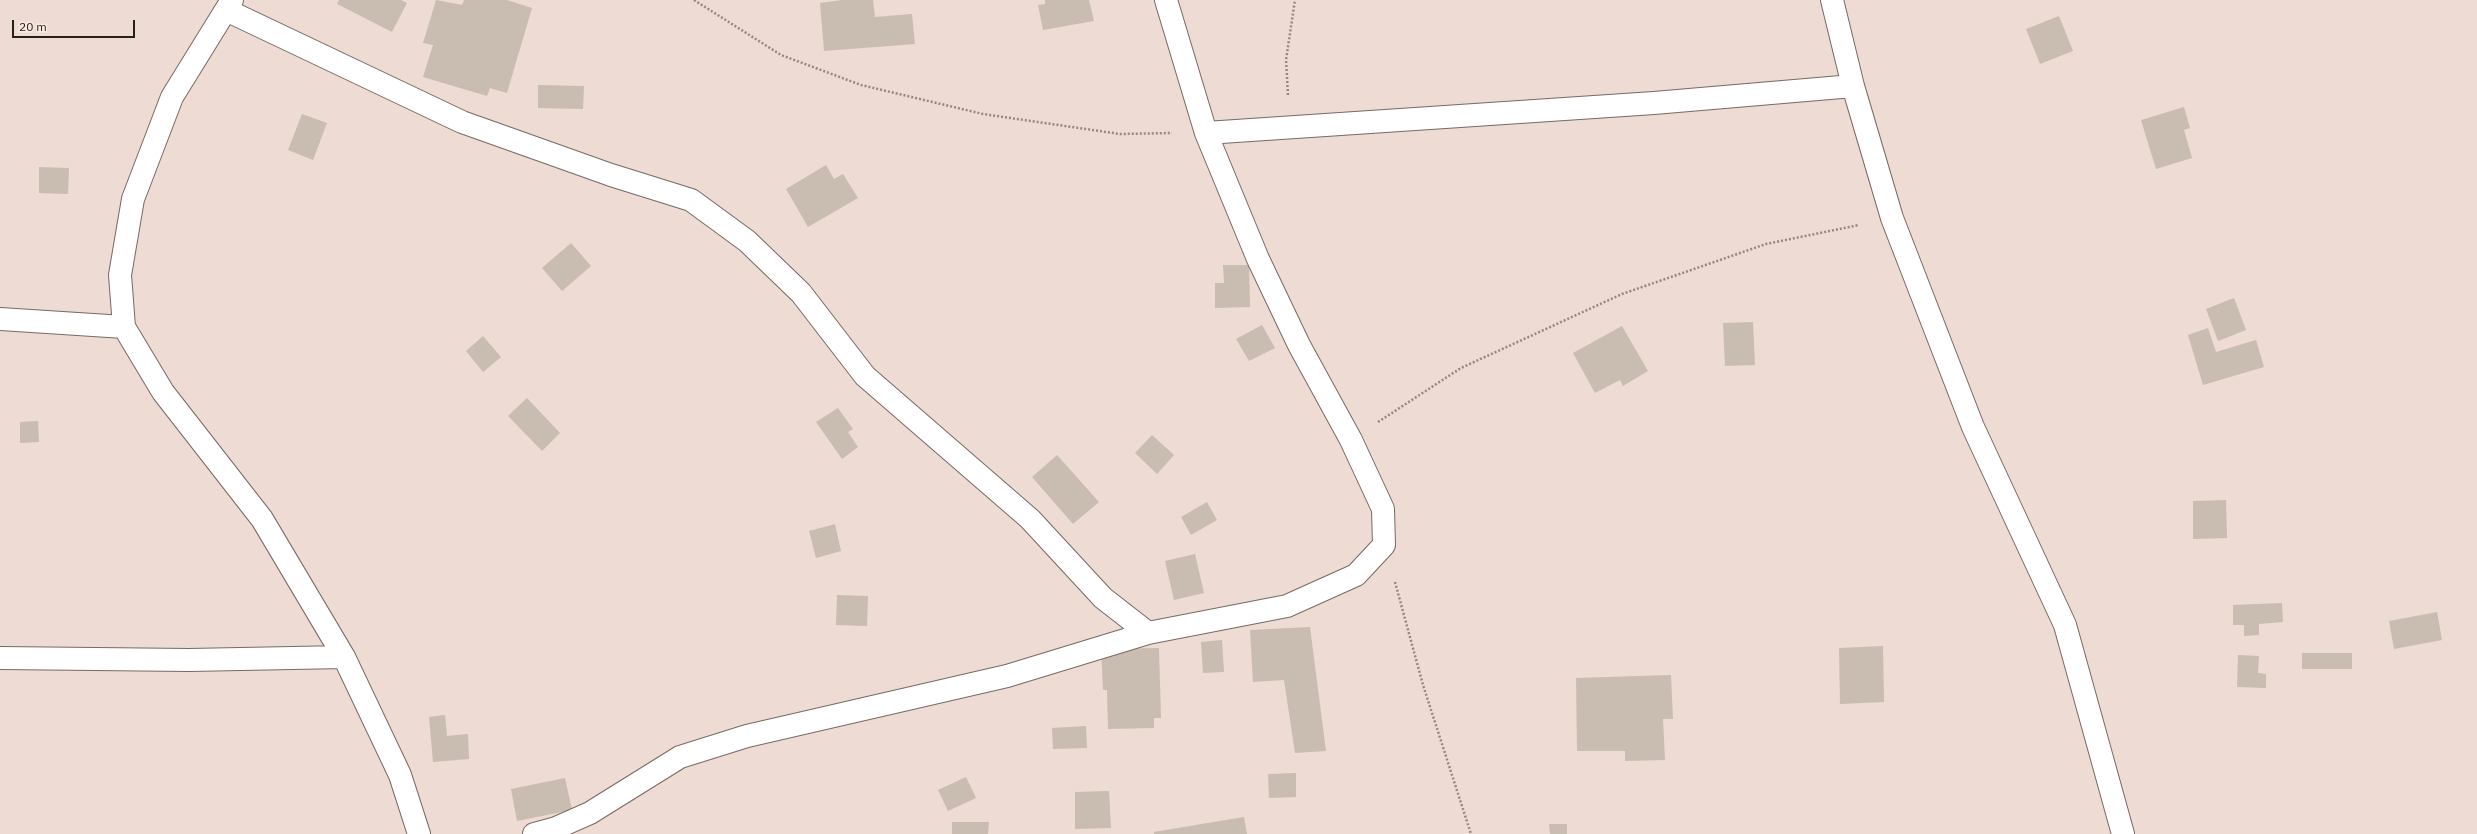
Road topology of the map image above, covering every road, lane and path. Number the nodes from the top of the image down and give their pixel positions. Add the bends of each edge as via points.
1 (694, 0) edge
2 (1166, 0) edge
3 (1295, 0) edge
4 (1832, 0) edge
5 (229, 5) edge
6 (1853, 86) junction
7 (1289, 127) junction
8 (1206, 133) junction
9 (1892, 218) junction
10 (0, 319) edge
11 (124, 327) junction
12 (1351, 440) junction
13 (1384, 545) junction
14 (1148, 633) junction
15 (344, 657) junction
16 (0, 658) edge
17 (419, 834) edge
18 (534, 834) edge
19 (1471, 834) edge
20 (2123, 834) edge

1 - 8 path via 781,55 861,85 983,114 1120,134
2 - 8 street
3 - 7 path via 1286,60
4 - 6 street
5 - 11 street via 172,96 133,199 120,275
5 - 14 street via 462,122 611,175 691,200 747,241 800,293 865,376 1030,519 1103,598
6 - 7 street via 1654,103
6 - 9 street
7 - 8 street
8 - 12 street via 1299,346
9 - 12 path via 1766,244 1622,294 1461,368
9 - 20 street via 1973,427 2065,625
10 - 11 street
11 - 15 street via 163,392 262,519
12 - 13 street via 1383,509
13 - 14 street via 1356,575 1287,606
13 - 19 path via 1423,684
14 - 18 street via 1007,676 747,736 680,757 590,813 556,828
15 - 16 street via 189,660
15 - 17 street via 400,775

